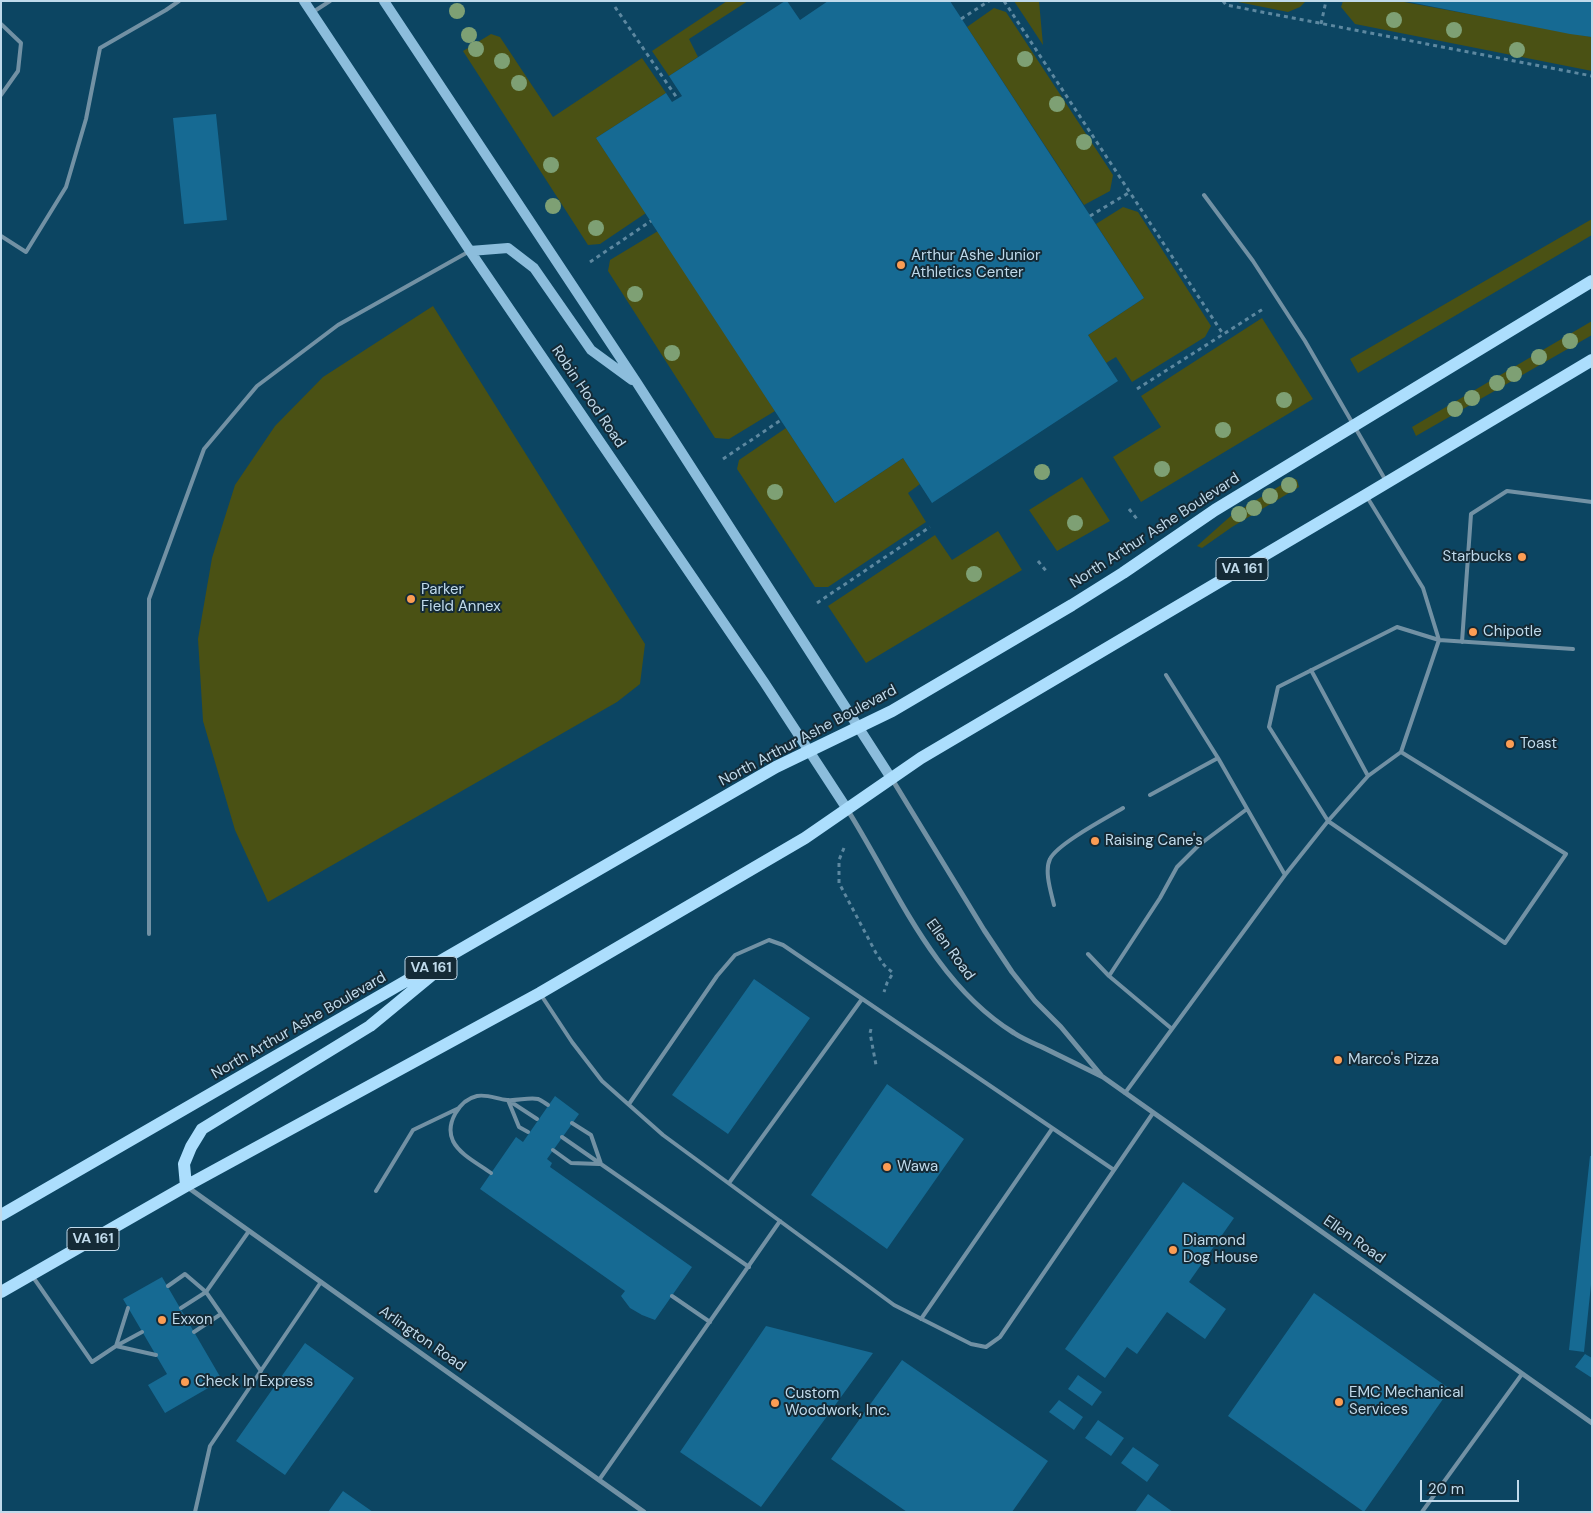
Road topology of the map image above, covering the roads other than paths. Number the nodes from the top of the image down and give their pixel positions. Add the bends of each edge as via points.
1 (179, 1) edge
2 (304, 1) edge
3 (330, 1) edge
4 (384, 1) edge
5 (311, 13) junction
6 (1, 24) edge
7 (1, 95) edge
8 (1204, 195) dead end
9 (1, 236) edge
10 (470, 251) junction
11 (1592, 281) edge
12 (1592, 360) edge
13 (637, 383) junction
14 (1354, 424) junction
15 (1387, 483) junction
16 (1366, 495) junction
17 (1592, 502) edge
18 (1438, 640) junction
19 (1462, 642) junction
20 (1573, 649) dead end
21 (1311, 670) junction
22 (1166, 675) dead end
23 (860, 728) junction
24 (809, 752) junction
25 (1401, 752) junction
26 (1218, 758) junction
27 (1368, 776) junction
28 (891, 778) junction
29 (1150, 795) dead end
30 (1123, 808) dead end
31 (847, 809) junction
32 (1247, 809) junction
33 (1328, 821) junction
34 (1286, 875) junction
35 (1054, 905) dead end
36 (150, 934) dead end
37 (462, 950) junction
38 (1088, 954) dead end
39 (1109, 976) junction
40 (540, 993) junction
41 (862, 999) junction
42 (1172, 1029) junction
43 (1103, 1077) junction
44 (1125, 1093) junction
45 (508, 1100) junction
46 (629, 1104) junction
47 (548, 1105) dead end
48 (459, 1108) junction
49 (1153, 1113) junction
50 (537, 1119) dead end
51 (572, 1122) dead end
52 (1052, 1129) junction
53 (528, 1132) dead end
54 (562, 1137) dead end
55 (553, 1150) dead end
56 (601, 1164) junction
57 (1114, 1170) junction
58 (491, 1172) dead end
59 (728, 1184) junction
60 (186, 1186) junction
61 (376, 1191) dead end
62 (1, 1215) edge
63 (780, 1221) junction
64 (250, 1231) junction
65 (748, 1267) junction
66 (31, 1275) junction
67 (321, 1282) junction
68 (168, 1286) dead end
69 (1, 1292) edge
70 (206, 1292) junction
71 (672, 1296) dead end
72 (128, 1308) dead end
73 (181, 1308) dead end
74 (221, 1314) junction
75 (921, 1319) junction
76 (710, 1322) junction
77 (142, 1332) dead end
78 (194, 1332) dead end
79 (116, 1346) junction
80 (156, 1355) dead end
81 (261, 1372) junction
82 (1522, 1374) junction
83 (1592, 1423) edge
84 (599, 1480) junction
85 (194, 1512) edge
86 (644, 1512) edge
87 (1422, 1512) edge

1 - 9 lane via 100,48 86,119 66,187 26,252
2 - 5 main road, Robin Hood Road
3 - 5 lane
4 - 13 main road
5 - 10 main road, Robin Hood Road
6 - 7 lane via 21,43 18,71
8 - 14 lane via 1278,299
10 - 13 main road via 508,248 528,263 591,350
10 - 24 main road, Robin Hood Road
10 - 36 lane via 338,325 257,386 204,449 149,599
11 - 14 main road, North Arthur Ashe Boulevard / VA 161
12 - 15 main road, VA 161
13 - 23 main road
14 - 15 lane
14 - 23 main road, North Arthur Ashe Boulevard / VA 161 via 1215,510 1072,605
15 - 16 main road, VA 161
16 - 18 lane via 1423,588
16 - 28 main road, VA 161
17 - 19 lane via 1507,491 1471,514
18 - 19 lane
18 - 21 lane via 1397,627
18 - 25 lane
19 - 20 lane
21 - 27 lane
21 - 33 lane via 1278,687 1270,727
22 - 26 lane
23 - 24 main road, North Arthur Ashe Boulevard / VA 161
23 - 28 main road
24 - 31 main road, Robin Hood Road
24 - 37 main road, North Arthur Ashe Boulevard / VA 161 via 773,769
25 - 27 lane
25 - 33 lane via 1566,854 1505,943
26 - 29 lane
26 - 32 lane
27 - 33 lane
28 - 31 main road, VA 161
28 - 43 street, Ellen Road via 1012,972
30 - 35 lane via 1060,847 1050,859 1048,882
31 - 40 main road, VA 161 via 805,838
31 - 43 street, Ellen Road via 929,947 968,995 1014,1034
32 - 34 lane
32 - 39 lane via 1199,845 1178,866
33 - 34 lane
34 - 42 lane
37 - 60 main road via 370,1026 202,1129 184,1164
37 - 62 main road, North Arthur Ashe Boulevard / VA 161
38 - 39 lane
39 - 42 lane
40 - 46 lane via 602,1081
40 - 60 main road, VA 161
41 - 46 lane via 783,945 769,940 751,947 735,955 717,976
41 - 52 lane
41 - 59 lane
42 - 44 lane
43 - 44 street, Ellen Road
44 - 49 street, Ellen Road
45 - 47 lane via 538,1099
45 - 48 lane via 478,1096
45 - 50 lane
45 - 53 lane via 519,1127
46 - 59 lane via 663,1135
48 - 58 lane via 450,1124 453,1140 464,1154
48 - 61 lane via 414,1130
49 - 57 lane
49 - 82 street, Ellen Road
51 - 56 lane via 591,1135
52 - 57 lane
52 - 75 lane
54 - 56 lane
55 - 56 lane via 571,1163
56 - 65 lane
57 - 75 lane via 1000,1338 986,1347 971,1344
59 - 63 lane
60 - 64 street, Arlington Road
60 - 66 main road, VA 161
63 - 65 lane
63 - 75 lane via 894,1305
64 - 67 street, Arlington Road
64 - 70 lane
65 - 76 lane
66 - 69 main road, VA 161
66 - 79 lane via 92,1362
67 - 81 lane
67 - 84 street, Arlington Road
68 - 70 lane via 185,1274
70 - 73 lane
70 - 74 lane
71 - 76 lane
72 - 79 lane
74 - 78 lane
74 - 81 lane
76 - 84 lane
77 - 79 lane
79 - 80 lane
81 - 85 lane via 210,1446
82 - 83 street, Ellen Road
82 - 87 lane
84 - 86 street, Arlington Road

